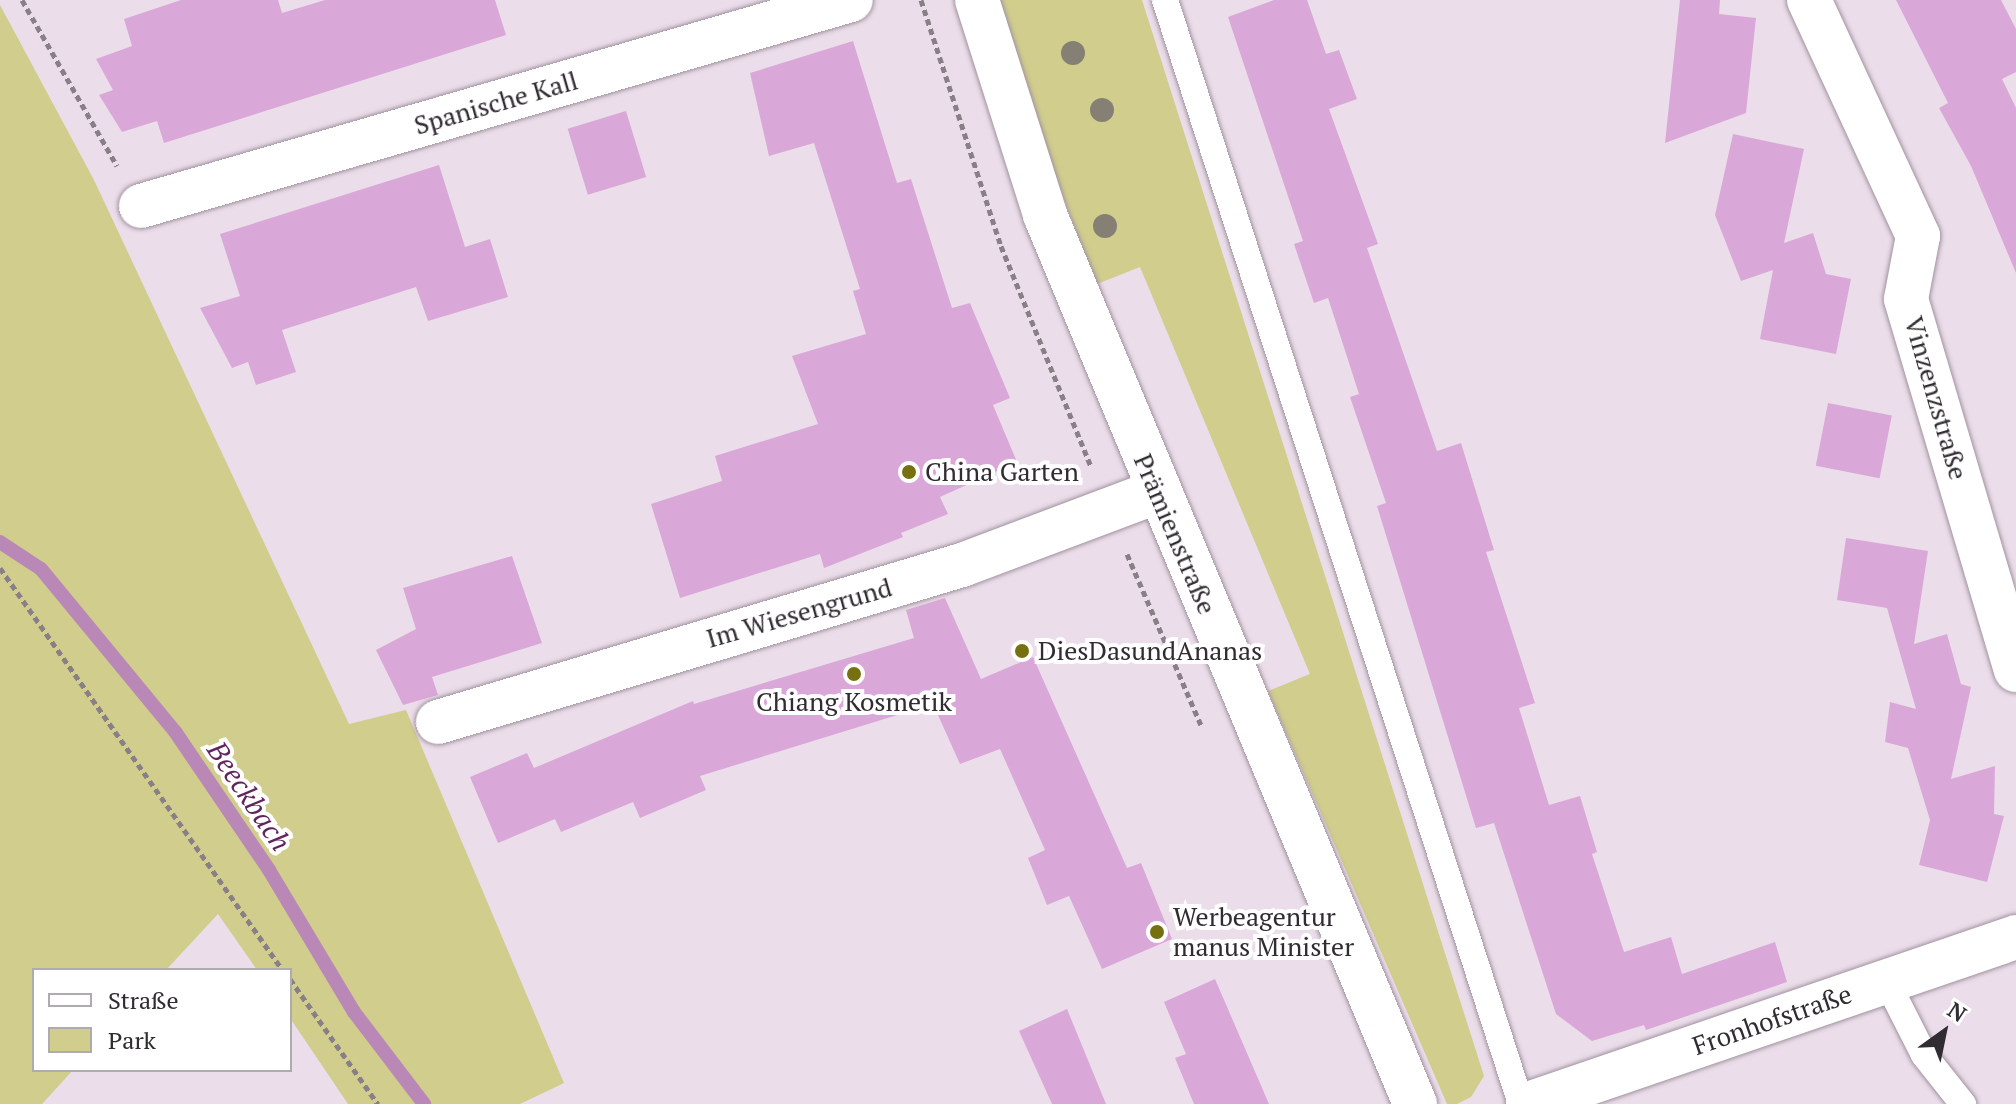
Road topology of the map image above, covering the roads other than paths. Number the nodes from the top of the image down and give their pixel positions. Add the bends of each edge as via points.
1 (851, 0) edge
2 (977, 0) edge
3 (1165, 0) edge
4 (1809, 0) edge
5 (141, 206) road end
6 (1156, 492) junction
7 (2016, 670) edge
8 (438, 722) dead end
9 (2016, 937) edge
10 (1886, 980) junction
11 (1415, 1104) edge
12 (1521, 1104) edge
13 (1528, 1104) edge
14 (1963, 1104) edge

1 - 5 street, Spanische Kall
2 - 6 street, Prämienstraße via 1045,215
3 - 12 lane
4 - 7 street, Vinzenzstraße via 1918,236 1906,299
6 - 8 street, Im Wiesengrund via 992,555
6 - 11 street, Prämienstraße
9 - 10 street, Fronhofstraße
10 - 13 street, Fronhofstraße
10 - 14 lane via 1924,1055

